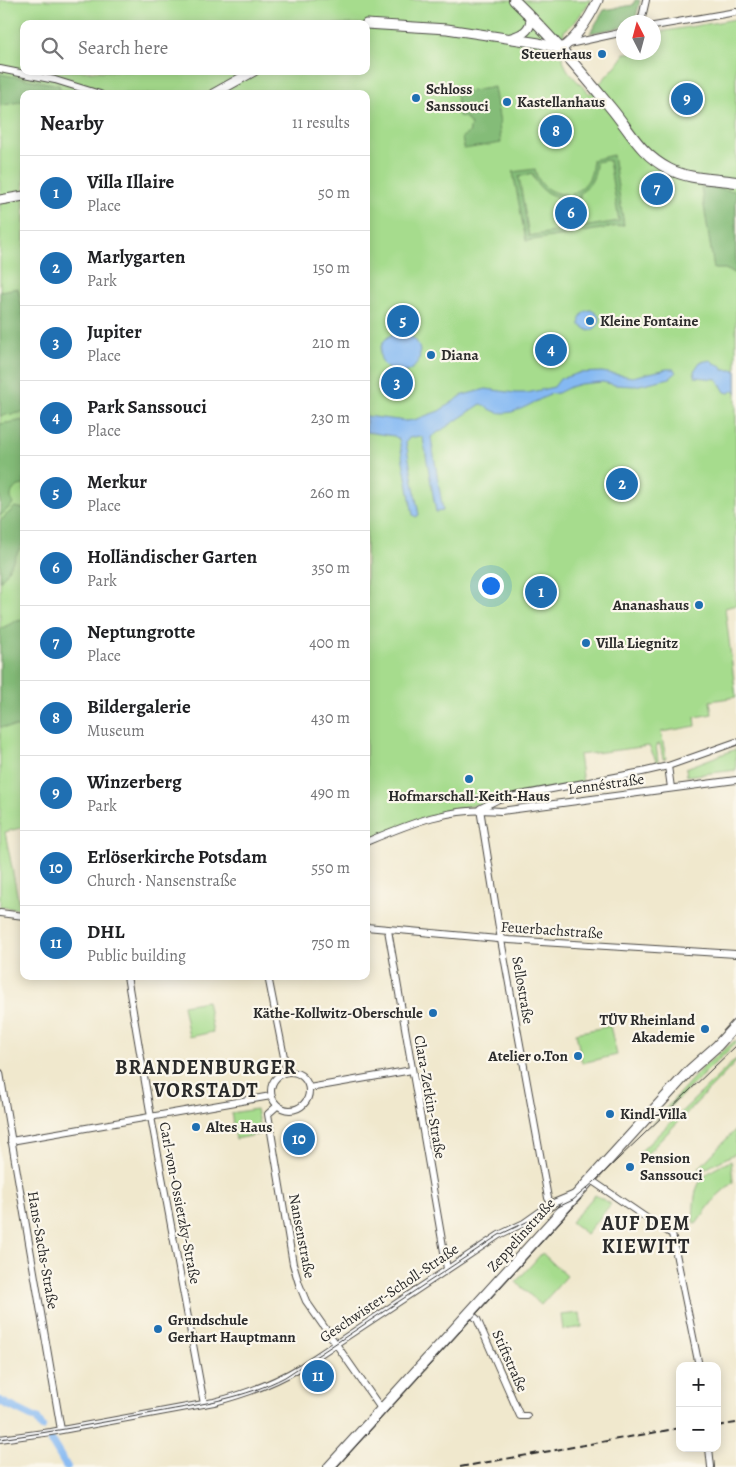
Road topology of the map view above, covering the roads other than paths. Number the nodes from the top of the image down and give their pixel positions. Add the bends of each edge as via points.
1 (514, 0) edge
2 (598, 0) edge
3 (646, 0) edge
4 (736, 12) edge
5 (643, 15) edge
6 (531, 18) junction
7 (370, 24) edge
8 (661, 25) edge
9 (616, 34) edge
10 (508, 39) junction
11 (565, 46) junction
12 (0, 69) edge
13 (20, 73) edge
14 (30, 75) edge
15 (247, 75) edge
16 (87, 90) edge
17 (220, 90) edge
18 (736, 182) edge
19 (20, 197) edge
20 (0, 200) edge
21 (736, 742) edge
22 (668, 766) junction
23 (736, 780) edge
24 (671, 788) junction
25 (480, 809) junction
26 (370, 840) edge
27 (0, 913) edge
28 (20, 916) edge
29 (370, 928) edge
30 (388, 930) junction
31 (501, 940) junction
32 (736, 954) edge
33 (128, 980) edge
34 (269, 980) edge
35 (736, 1025) edge
36 (412, 1070) junction
37 (287, 1072) junction
38 (0, 1073) edge
39 (310, 1088) junction
40 (271, 1096) junction
41 (277, 1106) junction
42 (151, 1117) junction
43 (11, 1141) junction
44 (591, 1180) junction
45 (581, 1191) junction
46 (551, 1204) junction
47 (448, 1268) junction
48 (470, 1313) junction
49 (336, 1344) junction
50 (698, 1362) edge
51 (204, 1404) junction
52 (382, 1410) junction
53 (527, 1416) dead end
54 (61, 1430) junction
55 (0, 1439) edge
56 (709, 1452) edge
57 (329, 1467) edge
58 (711, 1467) edge

1 - 6 main road
2 - 11 street via 590,16
3 - 5 street
4 - 8 street
6 - 10 street via 525,32
6 - 11 main road
7 - 10 street via 447,29
9 - 11 street
10 - 11 street
11 - 18 main road via 640,148 655,161 692,177
12 - 13 street
14 - 16 street
15 - 17 street
19 - 20 street
21 - 22 street, Lennéstraße
22 - 24 street
22 - 25 street, Lennéstraße via 499,799
23 - 24 street, Lennéstraße
24 - 25 street, Lennéstraße via 501,811
25 - 26 street, Lennéstraße via 423,818
25 - 31 street, Sellostraße
27 - 28 street
29 - 30 street, Feuerbachstraße
30 - 31 street, Feuerbachstraße
30 - 36 street, Clara-Zetkin-Straße
31 - 32 street, Feuerbachstraße
31 - 46 street, Sellostraße
33 - 42 street, Carl-von-Ossietzky-Straße
34 - 37 street
35 - 44 main road, Zeppelinstraße via 690,1070
36 - 39 street
36 - 47 street, Clara-Zetkin-Straße
37 - 39 street via 299,1074
37 - 40 street via 272,1084
38 - 43 street, Hans-Sachs-Straße
39 - 41 street via 308,1100 299,1109 287,1111
40 - 41 street
40 - 42 street
41 - 49 street, Nansenstraße via 268,1114 293,1264 306,1300
42 - 43 street
42 - 51 street, Carl-von-Ossietzky-Straße
43 - 54 street, Hans-Sachs-Straße
44 - 45 main road, Zeppelinstraße
44 - 50 street via 672,1234
45 - 46 street, Geschwister-Scholl-Straße
45 - 48 main road, Zeppelinstraße
46 - 47 street, Geschwister-Scholl-Straße
47 - 49 street, Geschwister-Scholl-Straße
48 - 52 main road, Zeppelinstraße
48 - 53 street, Stiftstraße via 477,1319 520,1416
49 - 51 street, Geschwister-Scholl-Straße via 270,1385
49 - 52 street, Nansenstraße
51 - 54 street, Geschwister-Scholl-Straße
52 - 57 main road, Zeppelinstraße
54 - 55 street, Geschwister-Scholl-Straße
56 - 58 street

